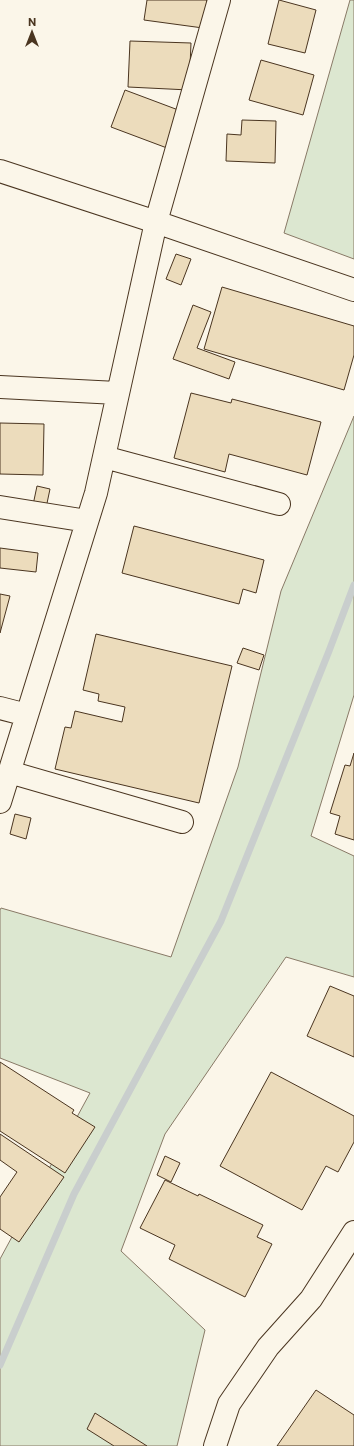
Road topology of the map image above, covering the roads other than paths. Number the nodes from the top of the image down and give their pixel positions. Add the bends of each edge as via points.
1 (219, 0) edge
2 (0, 171) edge
3 (156, 222) junction
4 (354, 290) edge
5 (0, 387) edge
6 (117, 393) junction
7 (104, 457) junction
8 (280, 504) dead end
9 (0, 506) edge
10 (87, 521) junction
11 (0, 708) edge
12 (27, 715) junction
13 (9, 772) junction
14 (0, 802) edge
15 (182, 822) dead end
16 (354, 1232) edge
17 (215, 1446) edge

1 - 3 street
2 - 3 street
3 - 4 street
3 - 6 street
5 - 6 street
6 - 7 street
7 - 8 street
7 - 10 street
9 - 10 street
10 - 12 street
11 - 12 street
12 - 13 street
13 - 14 street
13 - 15 street
16 - 17 street via 311,1299 268,1347 229,1404

